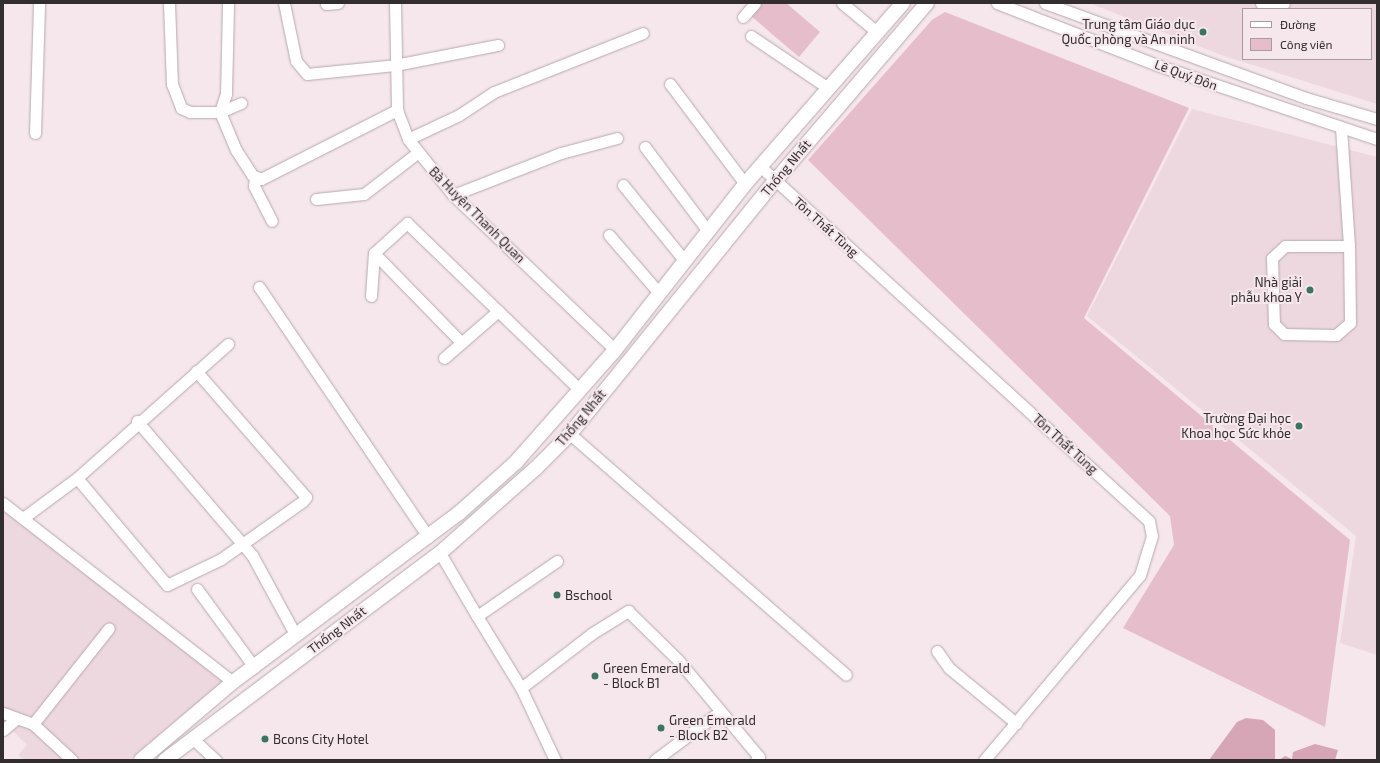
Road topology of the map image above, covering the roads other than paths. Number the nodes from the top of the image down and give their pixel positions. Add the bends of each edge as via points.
1 (39, 3) edge
2 (169, 3) edge
3 (228, 3) edge
4 (284, 3) edge
5 (338, 3) edge
6 (395, 3) edge
7 (755, 3) edge
8 (903, 3) edge
9 (927, 3) edge
10 (997, 3) edge
11 (1045, 3) edge
12 (1261, 3) edge
13 (1284, 3) edge
14 (326, 4) dead end
15 (846, 4) edge
16 (742, 17) dead end
17 (643, 33) dead end
18 (878, 33) junction
19 (751, 36) dead end
20 (498, 45) dead end
21 (1163, 47) junction
22 (1157, 65) junction
23 (396, 66) junction
24 (670, 84) dead end
25 (828, 88) junction
26 (1306, 98) junction
27 (241, 103) dead end
28 (397, 110) junction
29 (220, 112) junction
30 (1302, 116) junction
31 (1377, 119) edge
32 (1340, 128) junction
33 (36, 133) dead end
34 (617, 138) dead end
35 (408, 139) junction
36 (1377, 139) edge
37 (645, 147) dead end
38 (417, 153) junction
39 (761, 167) junction
40 (254, 178) junction
41 (775, 181) junction
42 (745, 184) junction
43 (623, 185) dead end
44 (453, 195) junction
45 (316, 199) dead end
46 (272, 221) dead end
47 (707, 230) junction
48 (609, 235) dead end
49 (1349, 246) junction
50 (374, 253) junction
51 (684, 260) junction
52 (259, 287) dead end
53 (659, 293) junction
54 (371, 296) dead end
55 (498, 311) junction
56 (461, 342) junction
57 (228, 344) dead end
58 (615, 350) junction
59 (444, 358) dead end
60 (196, 371) junction
61 (580, 390) junction
62 (136, 421) junction
63 (570, 434) junction
64 (77, 478) junction
65 (3, 503) edge
66 (23, 518) junction
67 (428, 537) junction
68 (241, 546) junction
69 (440, 553) junction
70 (557, 561) dead end
71 (197, 589) dead end
72 (477, 616) junction
73 (109, 628) dead end
74 (295, 634) junction
75 (937, 651) dead end
76 (254, 667) junction
77 (846, 675) dead end
78 (233, 682) junction
79 (266, 682) junction
80 (521, 688) junction
81 (3, 713) edge
82 (714, 716) dead end
83 (16, 718) junction
84 (1016, 723) junction
85 (33, 724) junction
86 (3, 730) edge
87 (192, 738) junction
88 (759, 759) edge
89 (72, 760) edge
90 (141, 760) edge
91 (164, 760) edge
92 (216, 760) edge
93 (555, 760) edge
94 (655, 760) edge
95 (984, 760) edge

1 - 33 street
2 - 29 street via 175,98 190,112
3 - 29 street via 226,94
4 - 23 street via 296,61 307,74
5 - 14 street
6 - 23 street, Bà Huyện Thanh Quan
7 - 16 street
8 - 18 main road, Thống Nhất
9 - 41 main road, Thống Nhất
10 - 22 street, Lê Quý Đôn
11 - 21 street, Lê Quý Đôn
12 - 13 street
15 - 18 street
17 - 35 street via 494,92 459,115
18 - 25 main road, Thống Nhất
19 - 25 street
20 - 23 street
21 - 22 street
21 - 26 street, Lê Quý Đôn
22 - 30 street, Lê Quý Đôn
23 - 28 street, Bà Huyện Thanh Quan
24 - 42 street
25 - 39 main road, Thống Nhất
26 - 30 street
26 - 31 street, Lê Quý Đôn
27 - 29 street
28 - 35 street, Bà Huyện Thanh Quan
28 - 40 street via 270,176
29 - 40 street via 236,150
30 - 32 street, Lê Quý Đôn
32 - 36 street, Lê Quý Đôn
32 - 49 street
34 - 44 street via 561,154
35 - 38 street, Bà Huyện Thanh Quan
37 - 47 street
38 - 44 street, Bà Huyện Thanh Quan
38 - 45 street via 364,194
39 - 41 street, Tôn Thất Tùng
39 - 42 main road, Thống Nhất
40 - 46 street via 254,184
41 - 63 main road, Thống Nhất
41 - 84 street, Tôn Thất Tùng via 1149,521 1152,536 1140,575
42 - 47 main road, Thống Nhất
43 - 51 street
44 - 58 street, Bà Huyện Thanh Quan
47 - 51 main road, Thống Nhất
48 - 53 street
49 - 49 street via 1285,246 1272,258 1274,324 1284,334 1336,335 1350,323
50 - 54 street
50 - 55 street via 407,223
50 - 56 street
51 - 53 main road, Thống Nhất
52 - 67 street
53 - 58 main road, Thống Nhất
55 - 56 street
55 - 61 street
56 - 59 street
57 - 60 street
58 - 61 main road, Thống Nhất
60 - 62 street
60 - 68 street via 306,497
61 - 67 main road, Thống Nhất via 516,462
62 - 64 street
62 - 68 street
63 - 69 main road, Thống Nhất via 471,529
63 - 77 street
64 - 66 street
64 - 68 street via 164,584 220,559
65 - 66 street
66 - 78 street
67 - 74 main road, Thống Nhất
68 - 74 street via 252,555
69 - 72 street
69 - 79 main road, Thống Nhất
70 - 72 street
71 - 76 street
72 - 80 street
73 - 85 street
74 - 76 main road, Thống Nhất
75 - 84 street via 949,668
76 - 78 main road, Thống Nhất
76 - 79 main road
78 - 90 main road, Thống Nhất
79 - 87 main road, Thống Nhất
80 - 88 street via 591,634 628,611 664,643
80 - 93 street
81 - 83 street
82 - 94 street
83 - 85 street
83 - 86 street
84 - 95 street, Tôn Thất Tùng
85 - 89 street
87 - 91 main road, Thống Nhất
87 - 92 street

